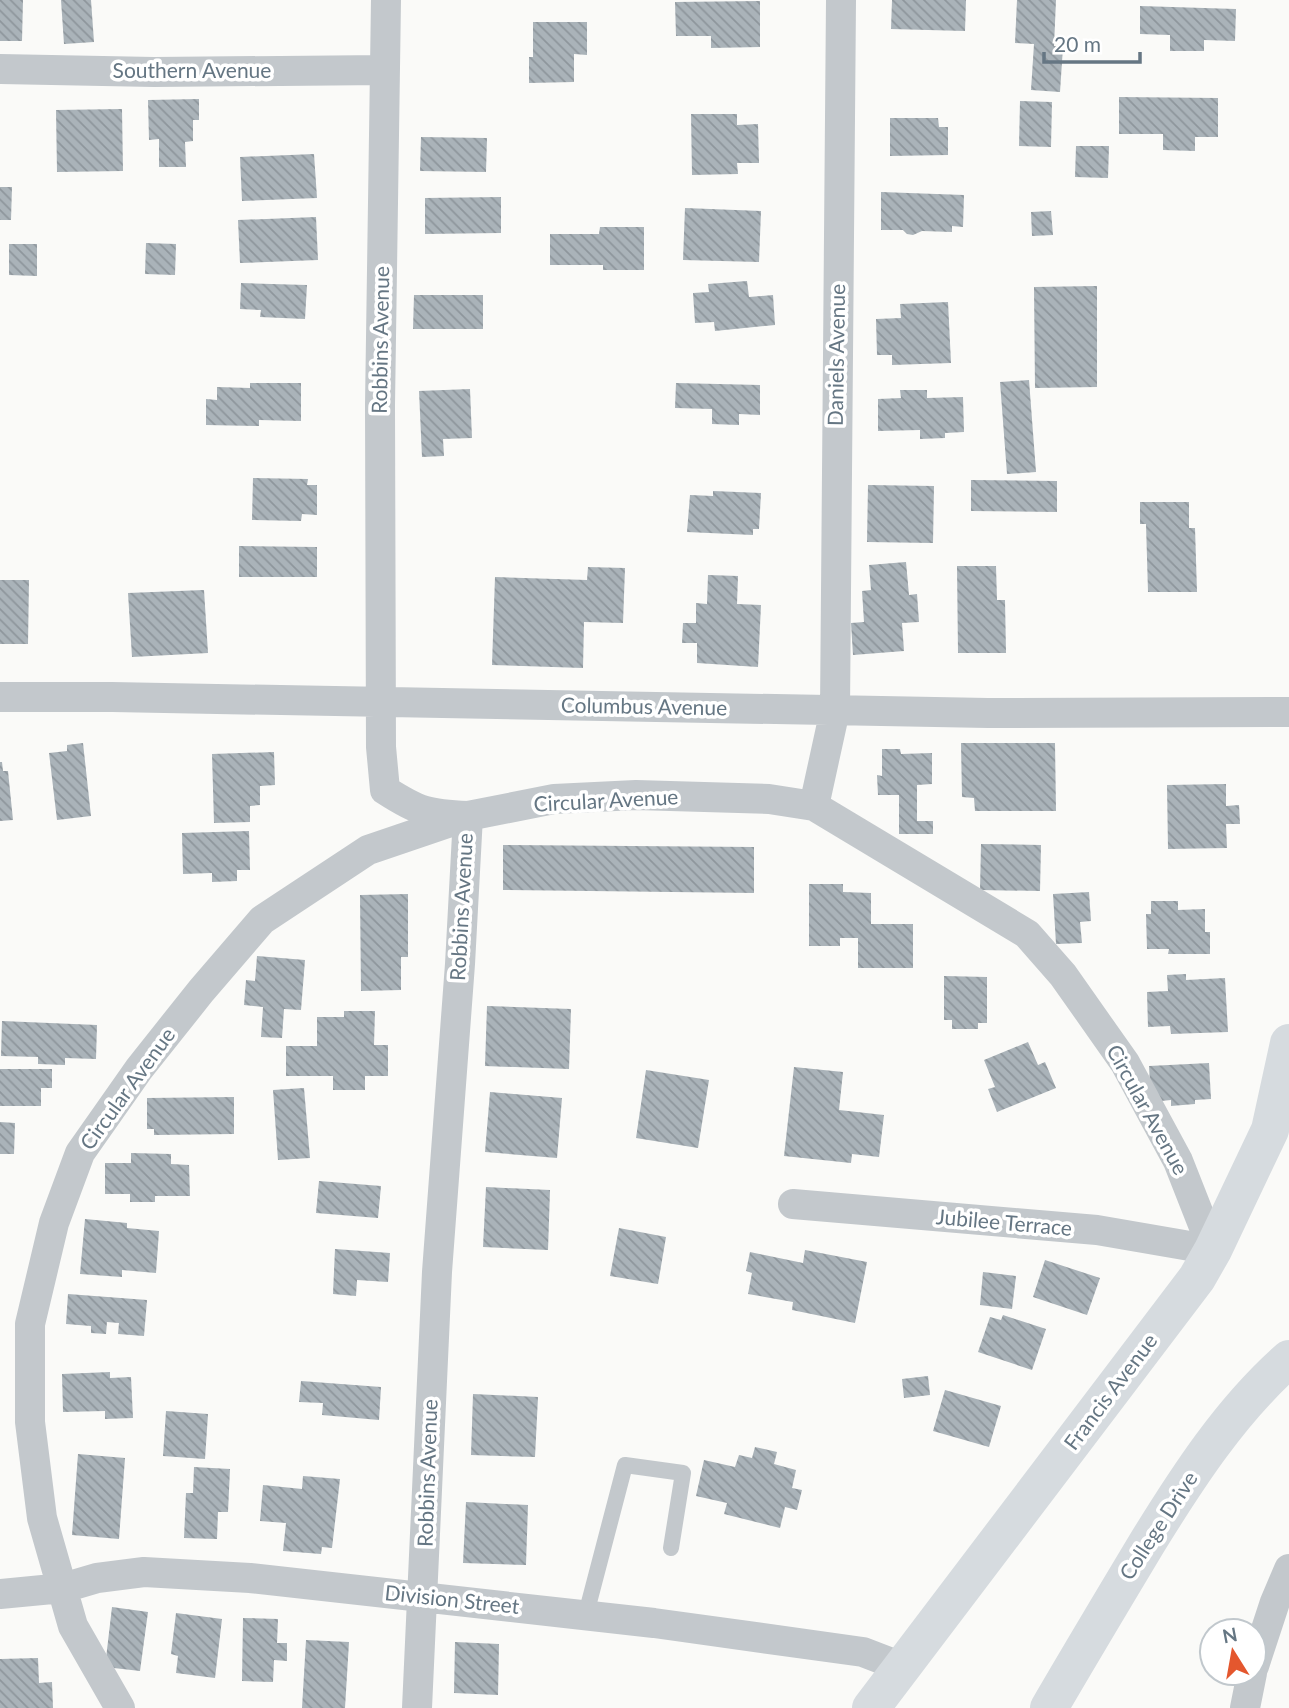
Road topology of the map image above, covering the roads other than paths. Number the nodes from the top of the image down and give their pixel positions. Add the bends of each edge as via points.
1 (386, 0) edge
2 (841, 0) edge
3 (0, 69) edge
4 (384, 70) junction
5 (0, 697) edge
6 (380, 702) junction
7 (835, 710) junction
8 (1289, 712) edge
9 (814, 806) junction
10 (468, 816) junction
11 (1289, 1042) edge
12 (1281, 1120) edge
13 (793, 1204) dead end
14 (1213, 1251) junction
15 (1289, 1359) edge
16 (671, 1548) dead end
17 (1289, 1569) edge
18 (62, 1588) junction
19 (0, 1594) edge
20 (423, 1599) junction
21 (586, 1614) junction
22 (1268, 1623) edge
23 (902, 1667) junction
24 (1249, 1687) edge
25 (120, 1708) edge
26 (417, 1708) edge
27 (872, 1708) edge
28 (1049, 1708) edge
29 (1245, 1708) edge

1 - 4 street, Robbins Avenue
2 - 7 street, Daniels Avenue
3 - 4 street, Southern Avenue
4 - 6 street, Robbins Avenue
5 - 6 street, Columbus Avenue
6 - 7 street, Columbus Avenue
6 - 10 street, Robbins Avenue via 385,790 411,807 433,814
7 - 8 street, Columbus Avenue
7 - 9 street, Daniels Avenue
9 - 10 street, Circular Avenue via 769,799 636,795 554,799
9 - 14 street, Circular Avenue via 1027,934 1063,975 1125,1063 1178,1161
10 - 18 street, Circular Avenue via 368,850 262,920 139,1069 80,1153 54,1223 30,1324 30,1422 43,1518
10 - 20 street, Robbins Avenue via 437,1272
11 - 12 street, Francis Avenue
12 - 14 street, Francis Avenue via 1269,1130
13 - 14 street, Jubilee Terrace via 1097,1230
14 - 23 street, Francis Avenue
15 - 28 street, College Drive via 1228,1424 1179,1491
16 - 21 lane via 683,1472 625,1465
17 - 22 street
18 - 19 street, Division Street
18 - 20 street, Division Street via 144,1572 250,1578
18 - 25 street, Circular Avenue via 74,1626
20 - 21 street, Division Street
20 - 26 street, Robbins Avenue
21 - 23 street, Division Street via 863,1652
23 - 27 street, Francis Avenue
24 - 29 street

